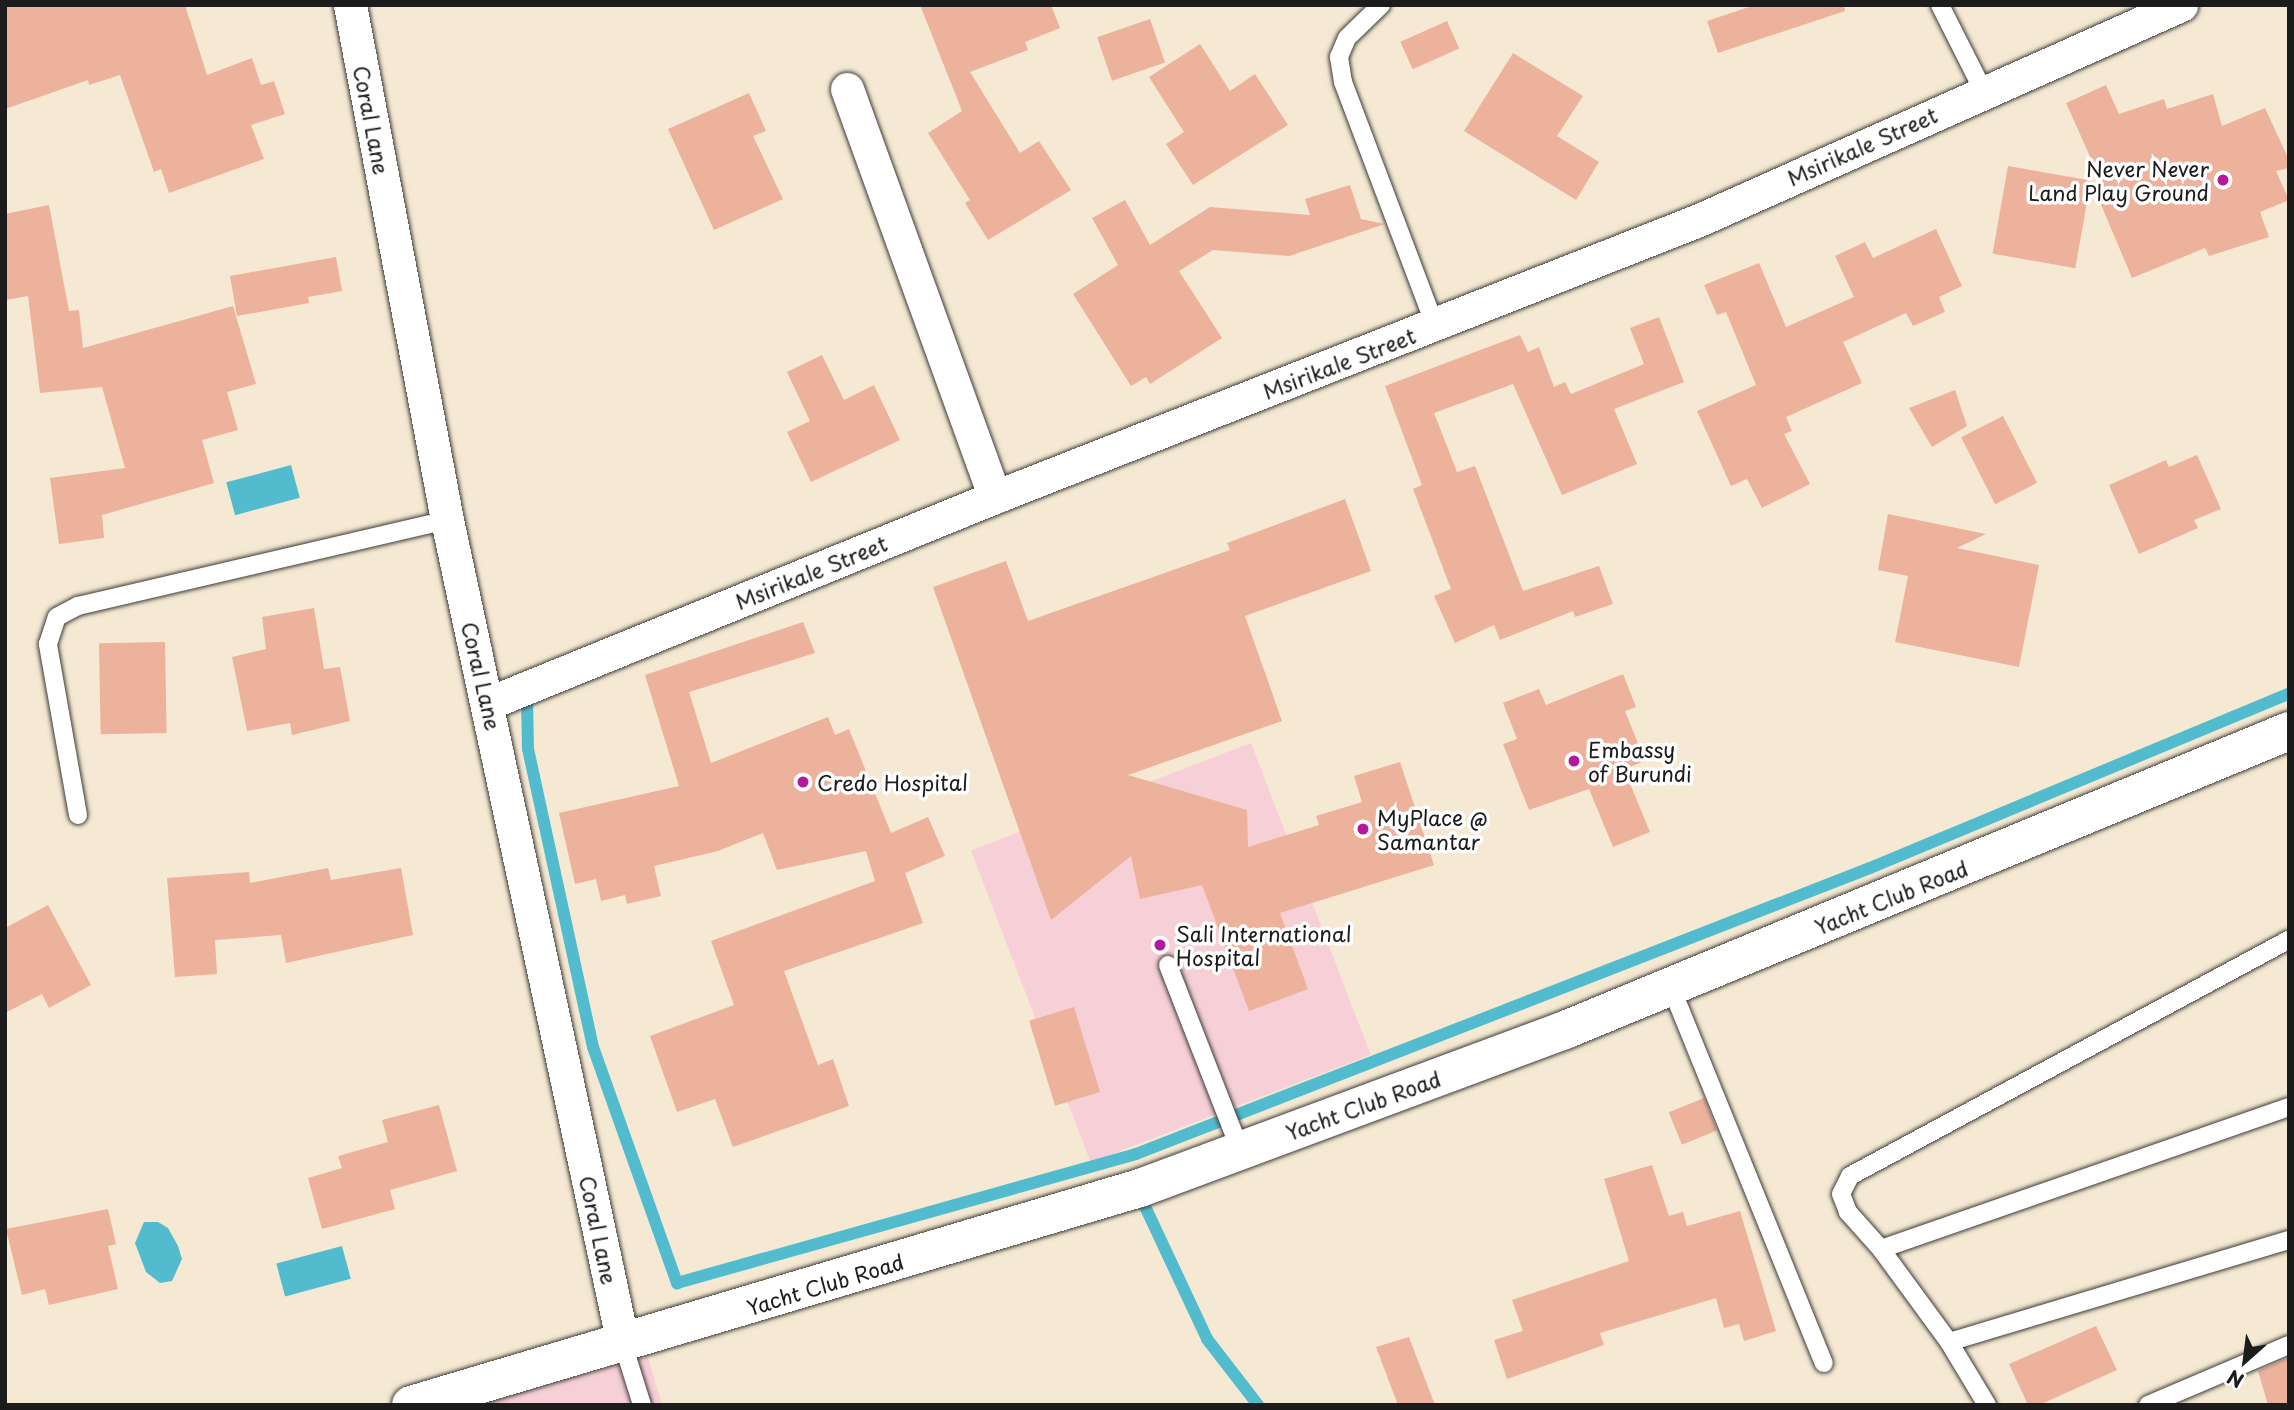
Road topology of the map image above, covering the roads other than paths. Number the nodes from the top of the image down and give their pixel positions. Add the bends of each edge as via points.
1 (351, 5) edge
2 (1381, 5) edge
3 (1940, 5) edge
4 (2181, 5) edge
5 (847, 89) dead end
6 (1984, 92) junction
7 (1435, 326) junction
8 (995, 497) junction
9 (447, 520) junction
10 (489, 703) junction
11 (2289, 731) edge
12 (78, 815) dead end
13 (2289, 940) edge
14 (1168, 965) dead end
15 (1671, 987) junction
16 (2289, 1107) edge
17 (1240, 1150) junction
18 (2289, 1240) edge
19 (1881, 1249) junction
20 (1948, 1342) junction
21 (623, 1344) junction
22 (2289, 1345) edge
23 (1824, 1363) dead end
24 (411, 1405) edge
25 (642, 1405) edge
26 (1987, 1405) edge
27 (2148, 1405) edge

1 - 9 street, Coral Lane
2 - 7 lane via 1347,38 1339,57 1343,82
3 - 6 lane
4 - 6 street, Msirikale Street
5 - 8 street
6 - 7 street, Msirikale Street via 1699,220
7 - 8 street, Msirikale Street
8 - 10 street, Msirikale Street
9 - 10 street, Coral Lane
9 - 12 lane via 78,606 57,617 48,644
10 - 21 street, Coral Lane
11 - 15 street, Yacht Club Road
13 - 19 lane via 1850,1175 1841,1195 1848,1212
14 - 17 lane
15 - 17 street, Yacht Club Road
15 - 23 lane
16 - 19 lane
17 - 21 street, Yacht Club Road via 1080,1207
18 - 20 lane
19 - 20 lane
20 - 26 lane
21 - 24 street, Yacht Club Road
21 - 25 lane
22 - 27 lane

